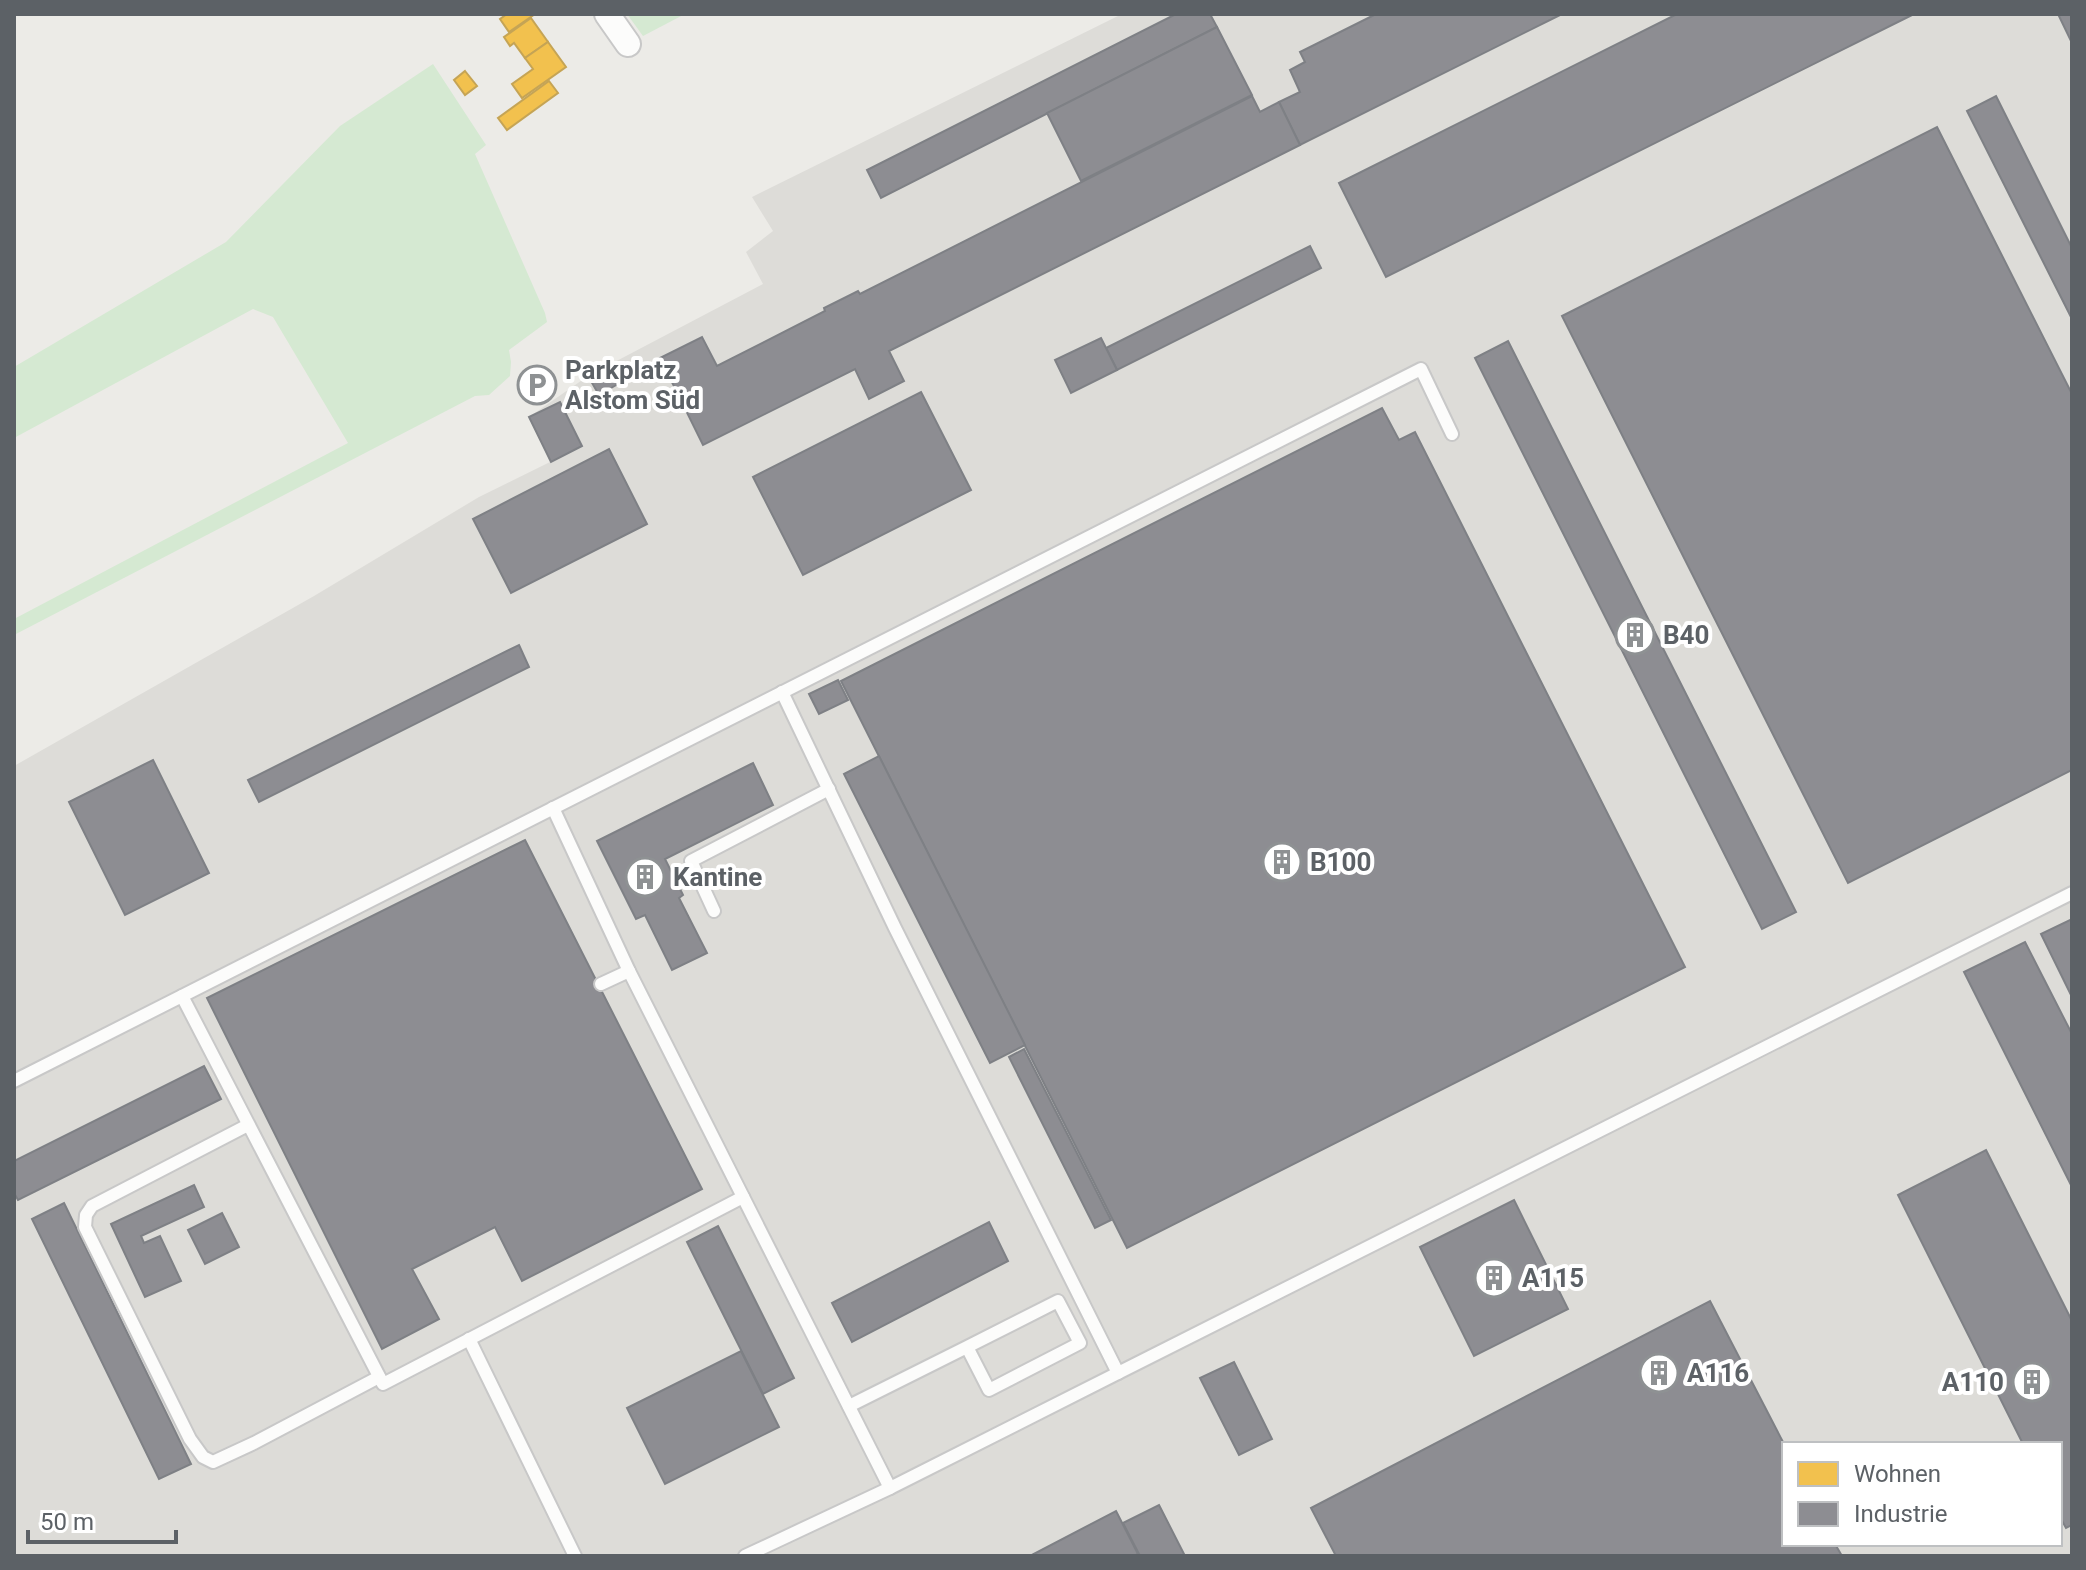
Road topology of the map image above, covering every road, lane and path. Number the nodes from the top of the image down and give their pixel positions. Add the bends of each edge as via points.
1 (607, 14) edge
2 (628, 44) dead end
3 (1452, 434) dead end
4 (782, 692) junction
5 (829, 789) junction
6 (553, 808) junction
7 (2072, 893) edge
8 (714, 911) dead end
9 (629, 971) junction
10 (601, 984) dead end
11 (182, 996) junction
12 (14, 1081) edge
13 (248, 1125) junction
14 (743, 1197) junction
15 (469, 1339) junction
16 (967, 1347) junction
17 (1118, 1373) junction
18 (379, 1377) junction
19 (849, 1406) junction
20 (890, 1488) junction
21 (575, 1556) edge
22 (745, 1556) edge

1 - 2 street
3 - 4 lane via 1421,369
4 - 5 lane
4 - 6 lane
5 - 8 lane via 691,861
5 - 17 lane
6 - 9 lane
6 - 11 lane
7 - 17 lane
9 - 10 lane
9 - 14 lane
11 - 12 lane
11 - 13 lane
13 - 18 lane
13 - 18 lane via 92,1206 86,1215 85,1227 190,1439 213,1462
14 - 15 lane
14 - 19 lane
15 - 18 lane via 383,1384
15 - 21 lane
16 - 16 lane via 989,1390 1080,1343 1058,1301
16 - 19 lane
17 - 20 lane
19 - 20 lane
20 - 22 lane

